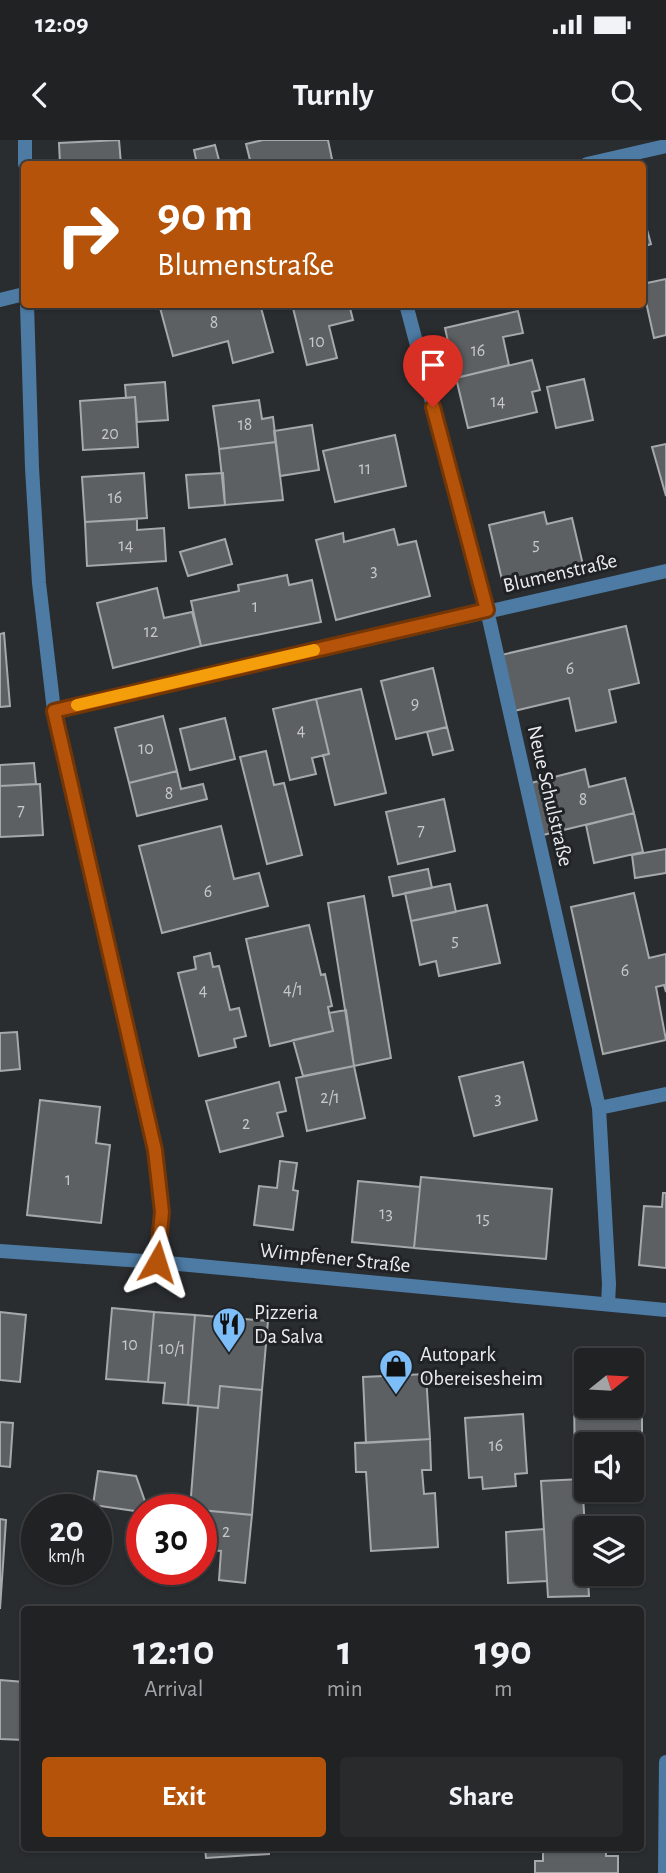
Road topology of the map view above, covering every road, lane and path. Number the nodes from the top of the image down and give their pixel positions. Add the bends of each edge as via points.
1 (25, 140) edge
2 (666, 146) edge
3 (26, 161) edge
4 (600, 161) edge
5 (21, 295) edge
6 (0, 300) edge
7 (27, 308) edge
8 (407, 308) edge
9 (666, 570) edge
10 (487, 610) junction
11 (54, 711) junction
12 (666, 1094) edge
13 (599, 1108) junction
14 (0, 1251) edge
15 (157, 1262) junction
16 (608, 1304) junction
17 (666, 1310) edge
18 (666, 1762) edge
19 (665, 1873) edge

1 - 3 street
2 - 4 street
5 - 6 street
7 - 11 street via 39,583
8 - 10 street, Neue Schulstraße
9 - 10 street, Blumenstraße
10 - 11 street, Blumenstraße
10 - 13 street, Neue Schulstraße
11 - 15 street via 155,1150 162,1212
12 - 13 street
13 - 16 street, Neue Schulstraße
14 - 15 street, Wimpfener Straße
15 - 16 street, Wimpfener Straße
16 - 17 street, Wimpfener Straße
18 - 19 street

